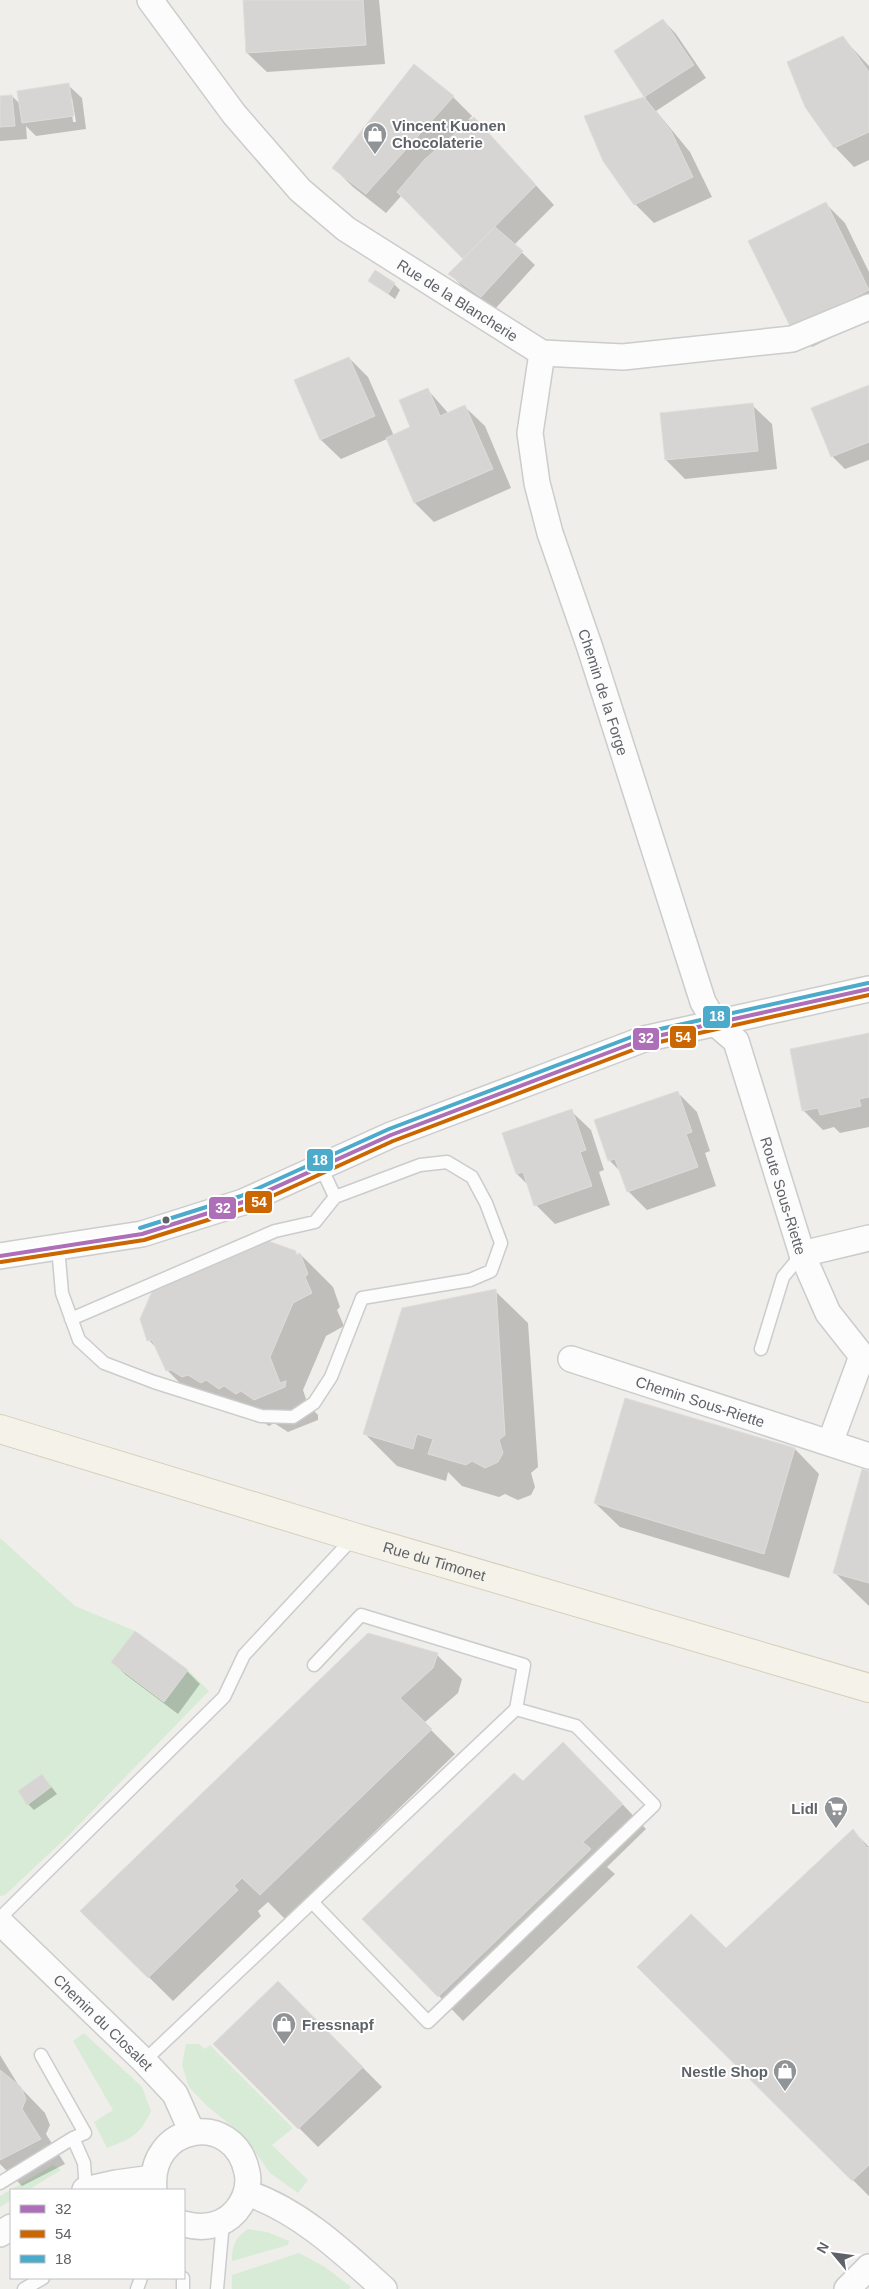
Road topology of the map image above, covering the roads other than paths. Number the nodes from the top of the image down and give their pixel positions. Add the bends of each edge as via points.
1 (150, 0) edge
2 (869, 306) edge
3 (542, 353) junction
4 (869, 989) edge
5 (716, 1024) junction
6 (321, 1167) junction
7 (335, 1197) junction
8 (869, 1238) edge
9 (58, 1247) junction
10 (802, 1254) junction
11 (0, 1256) edge
12 (71, 1319) junction
13 (761, 1349) dead end
14 (571, 1359) dead end
15 (866, 1359) edge
16 (0, 1429) edge
17 (830, 1443) junction
18 (869, 1456) edge
19 (354, 1537) junction
20 (314, 1664) dead end
21 (869, 1688) edge
22 (516, 1709) junction
23 (312, 1902) junction
24 (0, 1918) edge
25 (0, 1922) edge
26 (41, 2055) dead end
27 (144, 2061) junction
28 (192, 2132) junction
29 (73, 2138) junction
30 (0, 2183) edge
31 (154, 2184) edge
32 (85, 2189) edge
33 (89, 2189) edge
34 (247, 2193) junction
35 (222, 2222) junction
36 (185, 2224) edge
37 (869, 2267) edge
38 (41, 2279) edge
39 (24, 2289) edge
40 (217, 2289) edge
41 (384, 2289) edge
42 (847, 2289) edge

1 - 3 street, Rue de la Blancherie via 234,114 300,190 346,229
2 - 3 street, Rue de la Blancherie via 792,339 622,358
3 - 5 street, Chemin de la Forge via 530,433 537,483 550,533 590,648 702,1002
4 - 5 street
5 - 6 street via 644,1039 590,1058 391,1135
5 - 10 street, Route Sous-Riette via 736,1041
6 - 7 lane
6 - 9 street via 244,1202 142,1234
7 - 12 lane via 315,1222 275,1231
7 - 12 lane via 420,1165 447,1162 472,1177 486,1202 500,1243 491,1271 470,1280 362,1298 331,1377 314,1403 293,1417 261,1416 104,1363 79,1340
8 - 10 street
9 - 11 street
9 - 12 lane via 62,1293
10 - 13 lane via 783,1278
10 - 15 street, Route Sous-Riette via 828,1313
14 - 17 street, Chemin Sous-Riette
15 - 17 street
16 - 19 main road, Rue du Timonet
17 - 18 street, Chemin Sous-Riette
19 - 21 main road, Rue du Timonet
19 - 24 lane via 244,1655 224,1697
20 - 22 lane via 361,1616 524,1665
22 - 23 lane
22 - 23 lane via 576,1726 654,1805 428,2022
23 - 27 lane
25 - 27 street, Chemin du Closalet
26 - 29 lane via 85,2133
27 - 28 street, Chemin du Closalet via 175,2094
28 - 31 street via 169,2144 155,2165
28 - 34 street via 224,2137 237,2147 245,2161
29 - 30 lane
29 - 32 lane via 84,2163
31 - 33 street via 116,2183
34 - 35 street via 233,2214
34 - 41 street via 302,2222 341,2250
35 - 36 street via 209,2226
35 - 40 lane
37 - 42 street
38 - 39 lane

